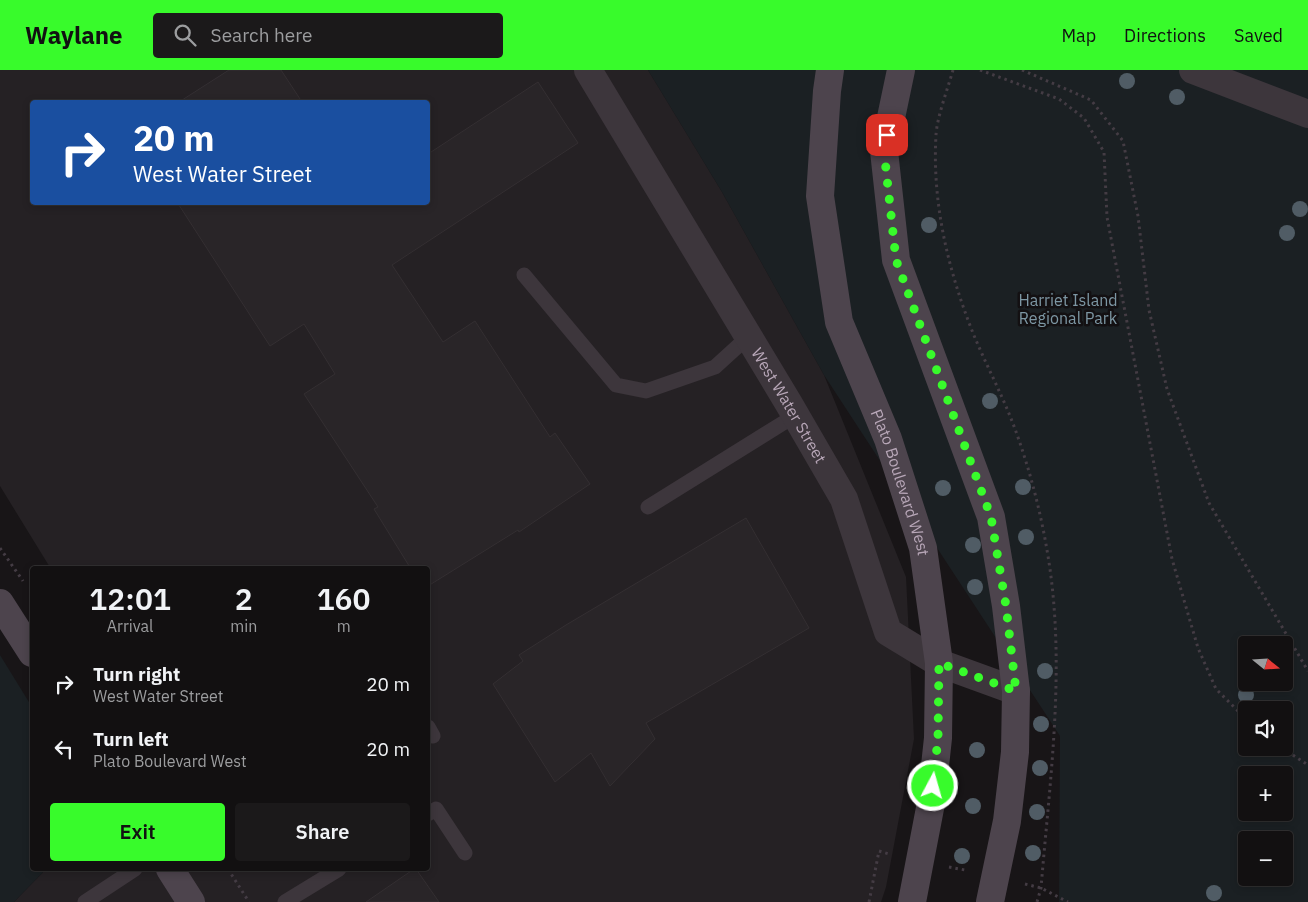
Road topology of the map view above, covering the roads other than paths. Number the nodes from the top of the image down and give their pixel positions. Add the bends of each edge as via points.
1 (588, 70) edge
2 (830, 70) edge
3 (900, 70) edge
4 (1193, 70) edge
5 (1308, 114) edge
6 (524, 275) dead end
7 (749, 336) junction
8 (796, 415) junction
9 (648, 507) dead end
10 (0, 603) edge
11 (30, 651) edge
12 (939, 663) junction
13 (1016, 691) junction
14 (430, 813) edge
15 (465, 853) dead end
16 (132, 871) edge
17 (171, 871) edge
18 (336, 871) edge
19 (993, 890) edge
20 (84, 902) edge
21 (191, 902) edge
22 (285, 902) edge
23 (912, 902) edge

1 - 7 street, West Water Street
2 - 12 street, Plato Boulevard West via 820,196 839,322 888,439 923,548
3 - 13 street via 884,151 896,260 991,517
4 - 5 street
6 - 7 lane via 616,385 646,390 715,367
7 - 8 street, West Water Street
8 - 9 lane
8 - 12 street, West Water Street via 844,500 888,632
10 - 11 street
12 - 13 street, West Water Street
12 - 23 street, Plato Boulevard West via 938,738 931,803
13 - 19 street via 1015,752 1007,821
14 - 15 lane via 436,809
16 - 20 lane
17 - 21 street
18 - 22 lane

